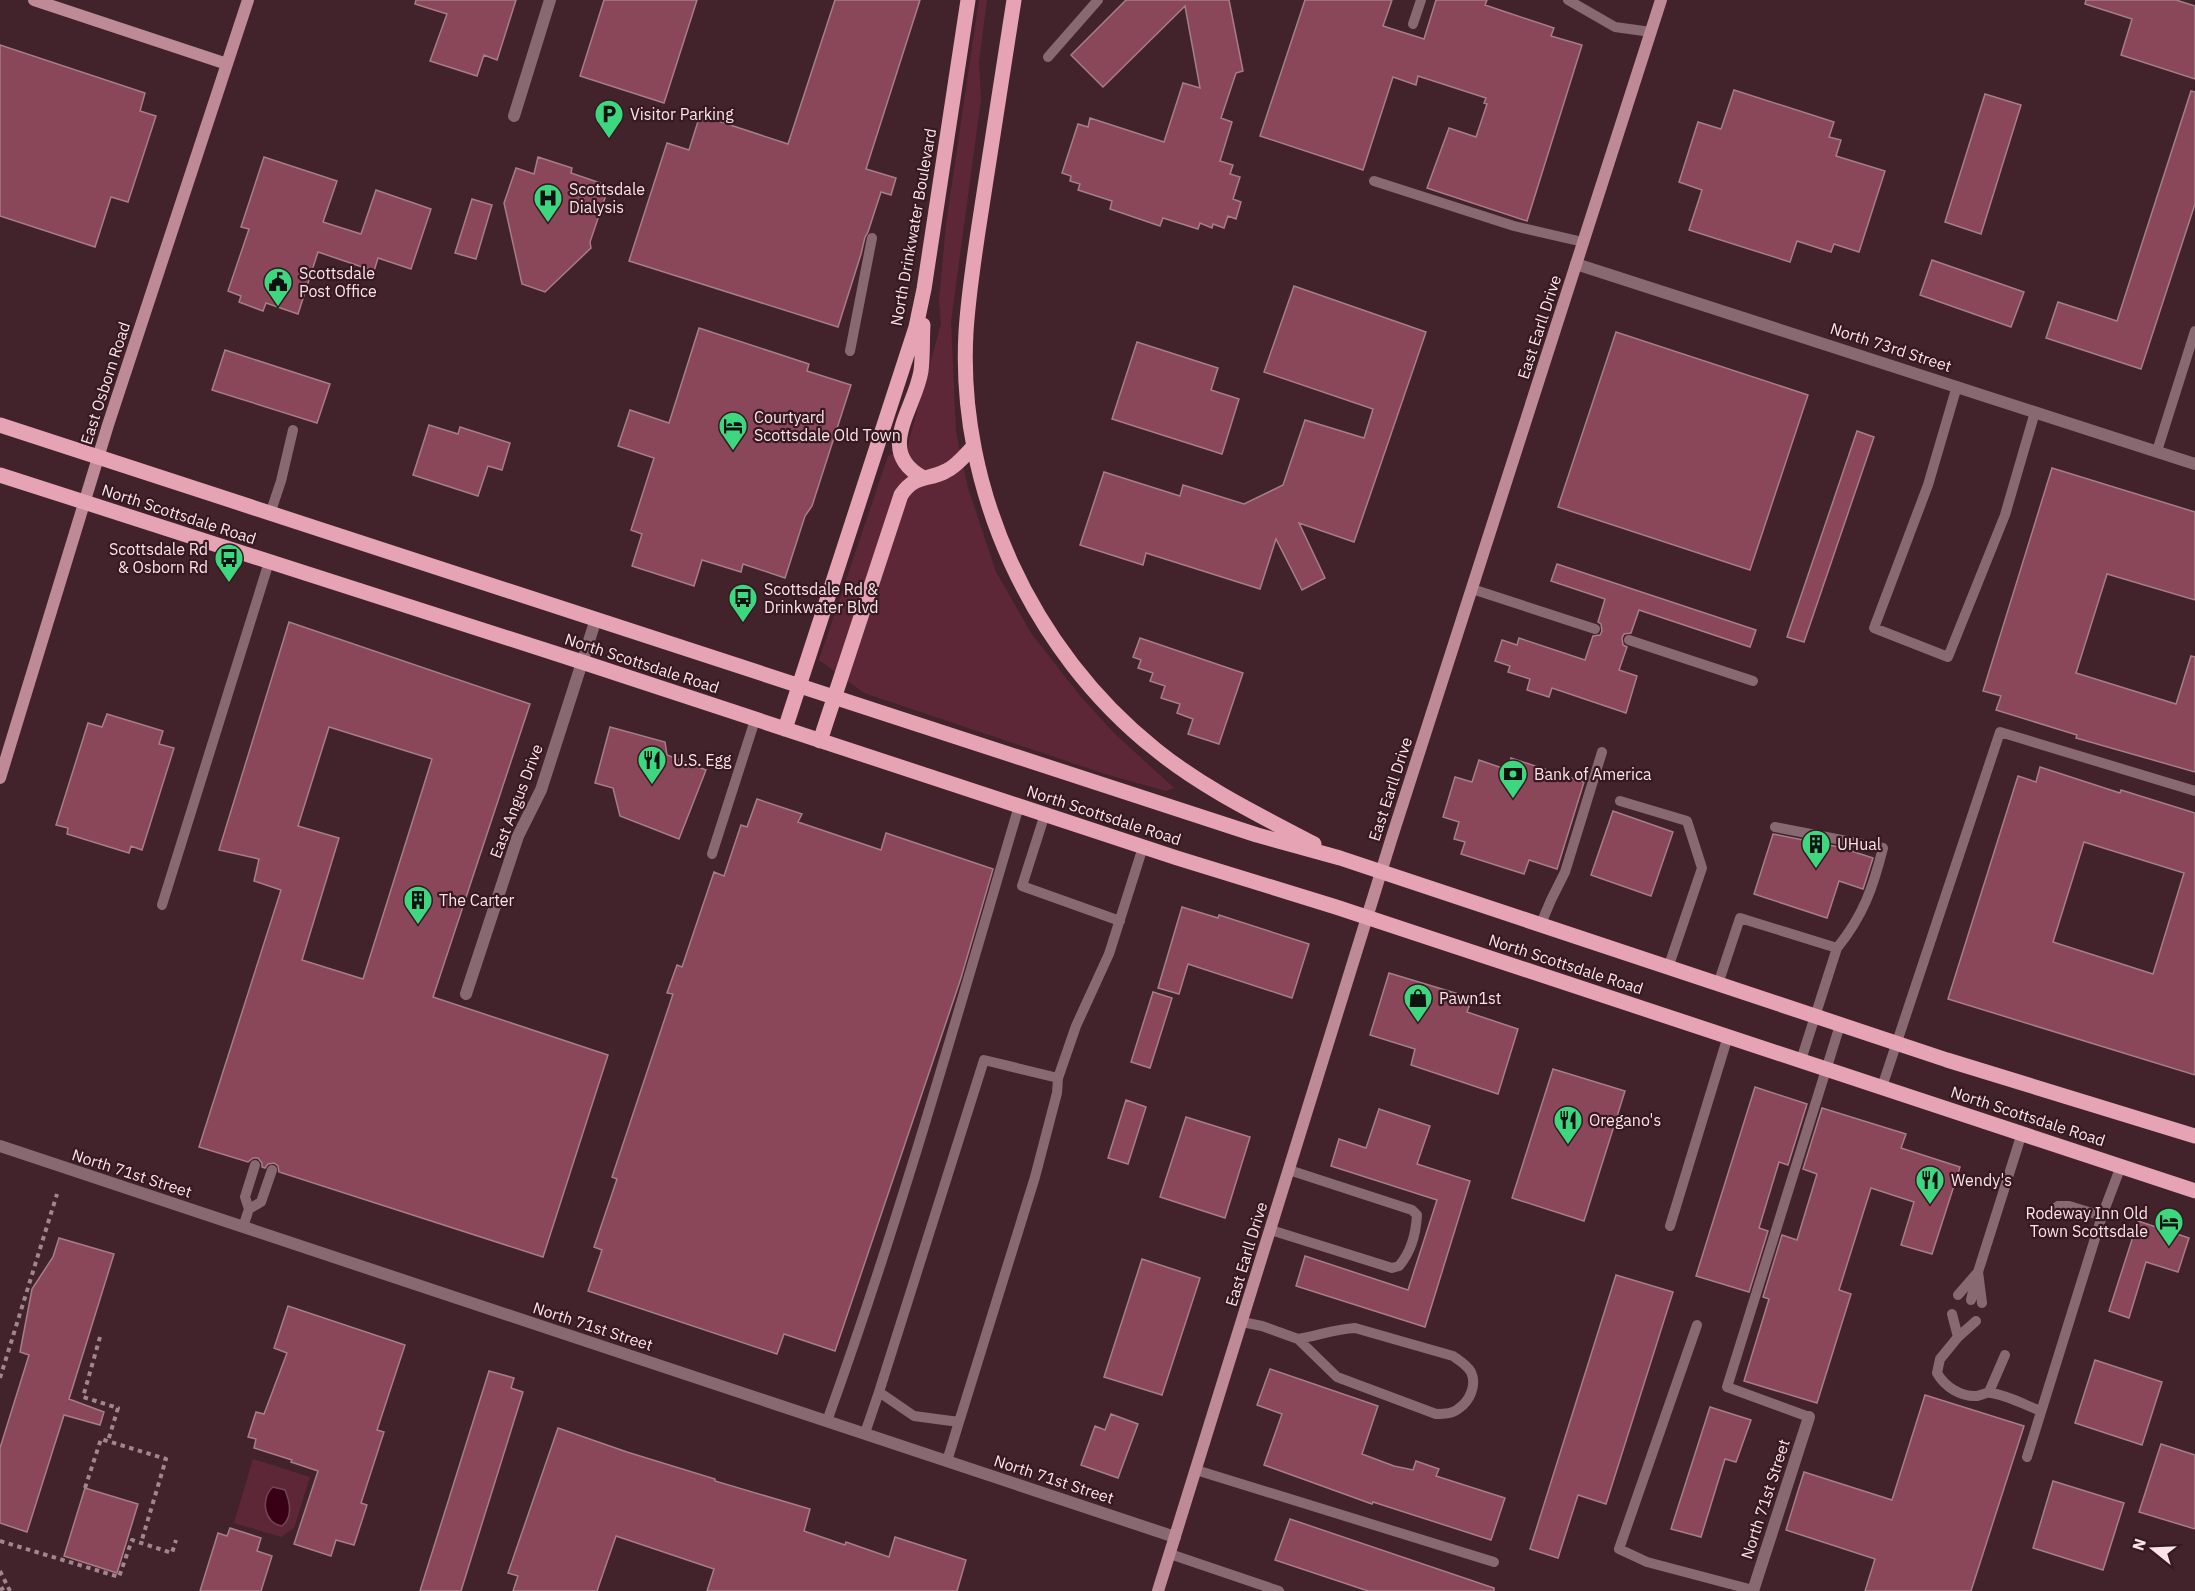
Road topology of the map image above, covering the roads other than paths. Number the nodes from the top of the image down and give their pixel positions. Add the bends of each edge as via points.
1 (34, 0) edge
2 (248, 0) edge
3 (550, 0) edge
4 (968, 0) edge
5 (1014, 0) edge
6 (1098, 0) edge
7 (1420, 0) edge
8 (1568, 0) edge
9 (1661, 0) edge
10 (1413, 24) dead end
11 (1651, 32) junction
12 (1048, 57) dead end
13 (227, 64) junction
14 (514, 116) dead end
15 (1374, 181) dead end
16 (872, 238) dead end
17 (1583, 242) junction
18 (1576, 264) junction
19 (924, 289) junction
20 (2195, 331) edge
21 (850, 351) dead end
22 (1957, 386) junction
23 (2035, 412) junction
24 (0, 424) edge
25 (293, 430) dead end
26 (974, 446) junction
27 (2157, 451) junction
28 (99, 456) junction
29 (2195, 464) edge
30 (0, 475) edge
31 (922, 477) junction
32 (86, 503) junction
33 (270, 514) junction
34 (269, 562) junction
35 (1472, 589) junction
36 (596, 619) junction
37 (1596, 629) dead end
38 (1629, 640) dead end
39 (582, 662) junction
40 (1753, 681) dead end
41 (799, 686) junction
42 (834, 698) junction
43 (755, 720) junction
44 (785, 729) junction
45 (820, 741) junction
46 (5, 743) edge
47 (1602, 752) dead end
48 (0, 778) edge
49 (2195, 791) edge
50 (1620, 801) dead end
51 (1019, 806) junction
52 (1045, 814) junction
53 (1775, 827) dead end
54 (1143, 847) junction
55 (712, 854) dead end
56 (1340, 858) junction
57 (1382, 872) junction
58 (162, 905) dead end
59 (1367, 918) junction
60 (1120, 921) junction
61 (1540, 926) junction
62 (1837, 948) junction
63 (1668, 968) junction
64 (1718, 984) junction
65 (466, 994) dead end
66 (1816, 1017) junction
67 (1840, 1025) junction
68 (1728, 1036) junction
69 (1897, 1043) junction
70 (1801, 1060) junction
71 (1827, 1069) junction
72 (1058, 1078) junction
73 (1882, 1087) junction
74 (2022, 1133) junction
75 (2195, 1136) edge
76 (0, 1146) edge
77 (255, 1165) dead end
78 (2121, 1166) junction
79 (272, 1170) dead end
80 (1289, 1170) junction
81 (2195, 1191) edge
82 (249, 1209) junction
83 (2053, 1211) dead end
84 (2102, 1216) junction
85 (1670, 1226) dead end
86 (243, 1227) junction
87 (1271, 1230) junction
88 (1978, 1272) junction
89 (1958, 1295) dead end
90 (1976, 1302) dead end
91 (1953, 1314) dead end
92 (1971, 1319) dead end
93 (1242, 1322) junction
94 (1696, 1326) dead end
95 (1958, 1337) junction
96 (1298, 1339) junction
97 (2005, 1355) dead end
98 (879, 1392) junction
99 (1989, 1392) junction
100 (2041, 1411) junction
101 (1809, 1417) joint
102 (827, 1421) junction
103 (959, 1422) junction
104 (865, 1433) junction
105 (2027, 1456) dead end
106 (946, 1461) junction
107 (1196, 1470) junction
108 (1175, 1537) junction
109 (1170, 1554) junction
110 (1494, 1562) dead end
111 (1753, 1590) edge
112 (1158, 1591) edge
113 (1279, 1591) edge

1 - 13 street
2 - 13 street, East Osborn Road
3 - 14 street
4 - 19 main road, North Drinkwater Boulevard
5 - 26 main road via 974,255 966,333
6 - 12 lane
7 - 10 lane
8 - 11 lane via 1615,27
9 - 11 street, East Earll Drive
11 - 17 street, East Earll Drive
13 - 28 street, East Osborn Road
15 - 17 lane via 1514,226
16 - 21 lane
17 - 18 street, East Earll Drive
18 - 22 street, North 73rd Street
18 - 35 street, East Earll Drive
19 - 31 main road via 921,371 898,446 905,464
19 - 41 main road, North Drinkwater Boulevard via 916,327
20 - 27 lane
22 - 23 street, North 73rd Street
22 - 23 lane via 1928,485 1874,628 1948,657 2005,515
23 - 27 street, North 73rd Street
24 - 28 main road, North Scottsdale Road
25 - 33 lane
26 - 31 main road via 949,470
26 - 56 main road via 996,524 1027,596 1096,693 1155,749 1190,774
27 - 29 street, North 73rd Street
28 - 32 street, East Osborn Road
28 - 33 main road, North Scottsdale Road
30 - 32 main road, North Scottsdale Road
31 - 42 main road via 905,489 897,502
32 - 34 main road, North Scottsdale Road
32 - 46 street, East Osborn Road
33 - 36 main road, North Scottsdale Road
34 - 39 main road, North Scottsdale Road
34 - 58 lane
35 - 37 lane
35 - 57 street, East Earll Drive
36 - 39 street, East Angus Drive
36 - 41 main road, North Scottsdale Road
38 - 40 lane
39 - 43 main road, North Scottsdale Road
39 - 65 street, East Angus Drive via 541,790 518,836
41 - 42 main road, North Scottsdale Road
41 - 44 main road, North Drinkwater Boulevard
42 - 45 main road
42 - 56 main road, North Scottsdale Road via 1257,835
43 - 44 main road, North Scottsdale Road
43 - 55 lane
44 - 45 main road, North Scottsdale Road
45 - 51 main road, North Scottsdale Road
46 - 48 street, East Osborn Road
47 - 61 lane via 1565,873
49 - 69 lane via 2000,732
50 - 63 lane via 1687,821 1702,868
51 - 52 main road, North Scottsdale Road
51 - 102 lane via 926,1119
52 - 54 main road, North Scottsdale Road
52 - 60 lane via 1022,886
53 - 62 lane via 1882,848 1865,907
54 - 59 main road, North Scottsdale Road
54 - 60 lane
56 - 57 main road, North Scottsdale Road
57 - 59 street, East Earll Drive
57 - 61 main road, North Scottsdale Road
59 - 68 main road, North Scottsdale Road
59 - 80 street, East Earll Drive
60 - 72 lane
61 - 63 main road, North Scottsdale Road
62 - 64 lane via 1740,918
62 - 66 lane
63 - 64 main road, North Scottsdale Road
64 - 66 main road, North Scottsdale Road
66 - 67 main road, North Scottsdale Road
66 - 70 lane
67 - 69 main road, North Scottsdale Road
67 - 71 lane
68 - 70 main road, North Scottsdale Road
68 - 85 lane
69 - 73 lane
69 - 75 main road, North Scottsdale Road
70 - 71 main road, North Scottsdale Road
71 - 73 main road, North Scottsdale Road
71 - 101 lane via 1727,1387
72 - 98 lane via 984,1060
72 - 103 lane via 1035,1176
73 - 74 main road, North Scottsdale Road
74 - 78 main road, North Scottsdale Road
74 - 88 lane
76 - 86 street, North 71st Street
77 - 82 lane via 245,1197
78 - 81 main road, North Scottsdale Road
78 - 84 lane
79 - 82 lane via 261,1202
80 - 87 street, East Earll Drive
80 - 87 lane via 1412,1210 1417,1215 1410,1248 1399,1266 1392,1268
82 - 86 lane
83 - 84 lane via 2058,1206 2069,1206
84 - 100 lane
86 - 102 street, North 71st Street
87 - 93 street, East Earll Drive
88 - 89 lane
88 - 90 lane
91 - 95 lane
92 - 95 lane
93 - 96 lane
93 - 107 street, East Earll Drive
94 - 111 lane via 1619,1549 1647,1562
95 - 99 lane via 1940,1359 1937,1373 1947,1385 1965,1395
96 - 96 lane via 1355,1328 1453,1356 1470,1371 1474,1382 1470,1396 1458,1410 1436,1414 1337,1377
97 - 99 lane
98 - 103 lane via 914,1416
98 - 104 lane
99 - 100 lane
100 - 105 lane
101 - 111 street, North 71st Street
102 - 104 street, North 71st Street
103 - 106 lane
104 - 106 street, North 71st Street
106 - 108 street, North 71st Street
107 - 108 street, East Earll Drive
107 - 110 lane
108 - 109 street, East Earll Drive
109 - 112 street, East Earll Drive
109 - 113 lane

